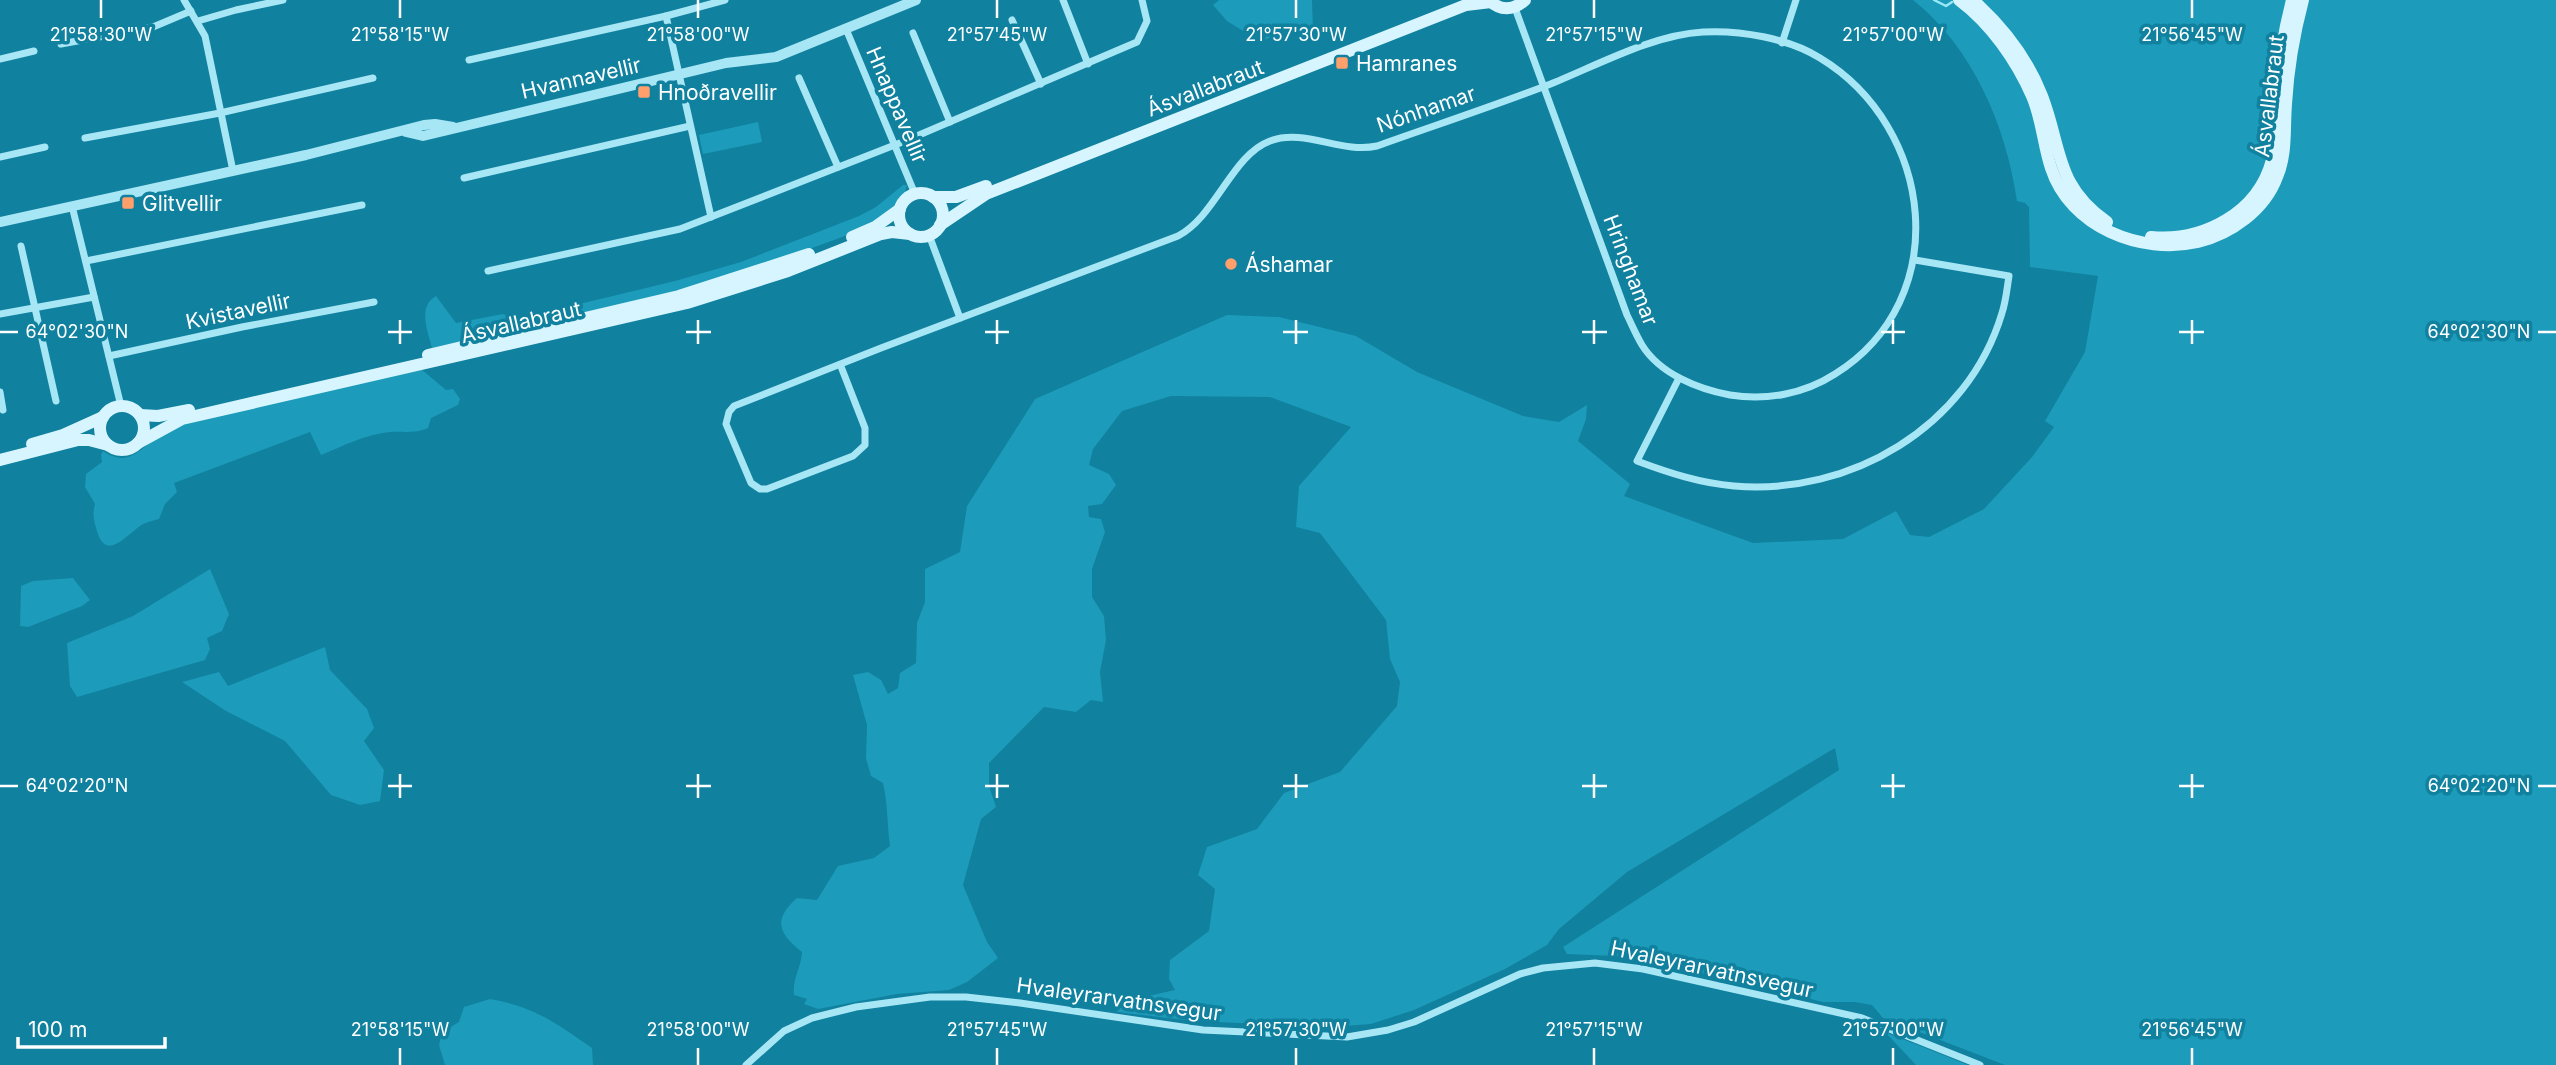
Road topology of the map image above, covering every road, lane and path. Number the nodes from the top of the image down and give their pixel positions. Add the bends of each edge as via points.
1 (184, 0) edge
2 (283, 0) edge
3 (725, 0) edge
4 (916, 0) edge
5 (1063, 0) edge
6 (1142, 0) edge
7 (1459, 0) edge
8 (1796, 0) edge
9 (1959, 0) edge
10 (1973, 0) edge
11 (2292, 0) edge
12 (2303, 0) edge
13 (1490, 1) edge
14 (1520, 4) edge
15 (191, 11) junction
16 (666, 16) junction
17 (1012, 20) dead end
18 (198, 21) junction
19 (846, 29) junction
20 (913, 33) dead end
21 (1782, 43) junction
22 (61, 44) dead end
23 (34, 51) dead end
24 (0, 59) edge
25 (469, 60) dead end
26 (1088, 64) junction
27 (678, 75) junction
28 (373, 78) dead end
29 (799, 78) dead end
30 (1041, 84) junction
31 (1543, 87) junction
32 (220, 113) junction
33 (950, 122) junction
34 (690, 126) junction
35 (85, 138) dead end
36 (895, 145) junction
37 (45, 147) dead end
38 (0, 157) edge
39 (838, 167) junction
40 (233, 171) junction
41 (464, 178) dead end
42 (915, 194) junction
43 (933, 197) junction
44 (362, 205) dead end
45 (72, 206) junction
46 (900, 209) junction
47 (711, 217) junction
48 (0, 222) edge
49 (940, 225) junction
50 (910, 234) junction
51 (929, 235) junction
52 (21, 246) dead end
53 (1915, 260) junction
54 (86, 261) junction
55 (488, 271) dead end
56 (94, 298) junction
57 (374, 302) dead end
58 (36, 309) junction
59 (0, 314) edge
60 (960, 318) junction
61 (108, 356) junction
62 (840, 364) junction
63 (1679, 378) junction
64 (0, 392) edge
65 (56, 401) dead end
66 (121, 406) junction
67 (3, 410) dead end
68 (139, 415) junction
69 (103, 417) junction
70 (138, 443) junction
71 (109, 446) junction
72 (0, 452) edge
73 (0, 460) edge
74 (746, 1065) edge
75 (1980, 1065) edge

1 - 15 street
2 - 18 street
3 - 16 street
4 - 19 street, Hvannavellir
5 - 26 street
6 - 26 street via 1147,21 1137,42
7 - 43 main road, Ásvallabraut via 964,195
8 - 21 street
9 - 12 main road, Ásvallabraut via 1998,39 2020,74 2037,112 2051,170 2072,202 2116,235 2167,246 2219,235 2252,213 2273,187 2283,156 2290,67
10 - 11 main road, Ásvallabraut via 2010,38 2034,77 2062,167 2081,199 2110,224 2134,234 2159,237 2195,234 2218,225 2246,206 2265,178 2274,148 2280,63
13 - 14 main road via 1502,8
13 - 49 main road, Ásvallabraut via 1466,5 985,194
14 - 31 street, Hringhamar
15 - 18 street
15 - 22 street via 153,27
16 - 25 street
16 - 27 street
17 - 30 street
18 - 32 street via 210,51
19 - 27 street, Hvannavellir via 776,57
19 - 36 street, Hnappavellir
20 - 33 street
21 - 31 street, Hringhamar via 1719,32 1674,36
21 - 53 street, Hringhamar via 1839,71 1889,128 1912,195
23 - 24 street
26 - 30 street
27 - 34 street
27 - 40 street, Hvannavellir via 423,136 406,131
28 - 32 street
29 - 39 street
30 - 33 street
31 - 60 street, Nónhamar via 1377,146 1357,148 1281,138 1257,148 1195,226 1178,236
31 - 63 street, Hringhamar via 1627,315 1642,346
32 - 35 street
32 - 40 street
33 - 36 street
34 - 41 street
34 - 47 street
36 - 39 street
36 - 42 street, Hnappavellir
37 - 38 street
39 - 47 street
40 - 45 street, Hvannavellir
42 - 43 main road
42 - 46 main road
43 - 49 main road via 942,212
44 - 54 street
45 - 48 street, Hvannavellir
45 - 54 street
46 - 50 main road via 900,221
46 - 68 main road, Ásvallabraut via 875,227 830,246 679,296 180,412
47 - 55 street via 639,239
49 - 51 main road
50 - 51 main road
50 - 70 main road, Ásvallabraut via 881,234 763,279 653,312 182,419
51 - 60 street
52 - 58 street
53 - 63 street, Hringhamar via 1902,299 1883,333 1853,363 1821,383 1783,396 1745,398 1708,391
53 - 63 street via 2009,276 1994,335 1958,396 1935,421 1880,459 1808,482 1768,487 1703,481 1637,461
54 - 56 street
56 - 58 street
56 - 61 street
57 - 61 street, Kvistavellir
58 - 59 street
58 - 65 street
60 - 62 street
61 - 66 street
62 - 62 street via 865,428 865,445 853,456 797,478 767,489 755,487 726,424 729,412 734,406
64 - 67 street
66 - 68 main road
66 - 69 main road
68 - 70 main road via 144,433
69 - 71 main road via 102,436
69 - 72 main road via 40,443
70 - 71 main road via 124,450
71 - 73 main road via 78,440
74 - 75 street, Hvaleyrarvatnsvegur via 784,1031 812,1018 930,997 1020,1003 1203,1030 1347,1037 1414,1022 1520,974 1595,962 1862,1018

